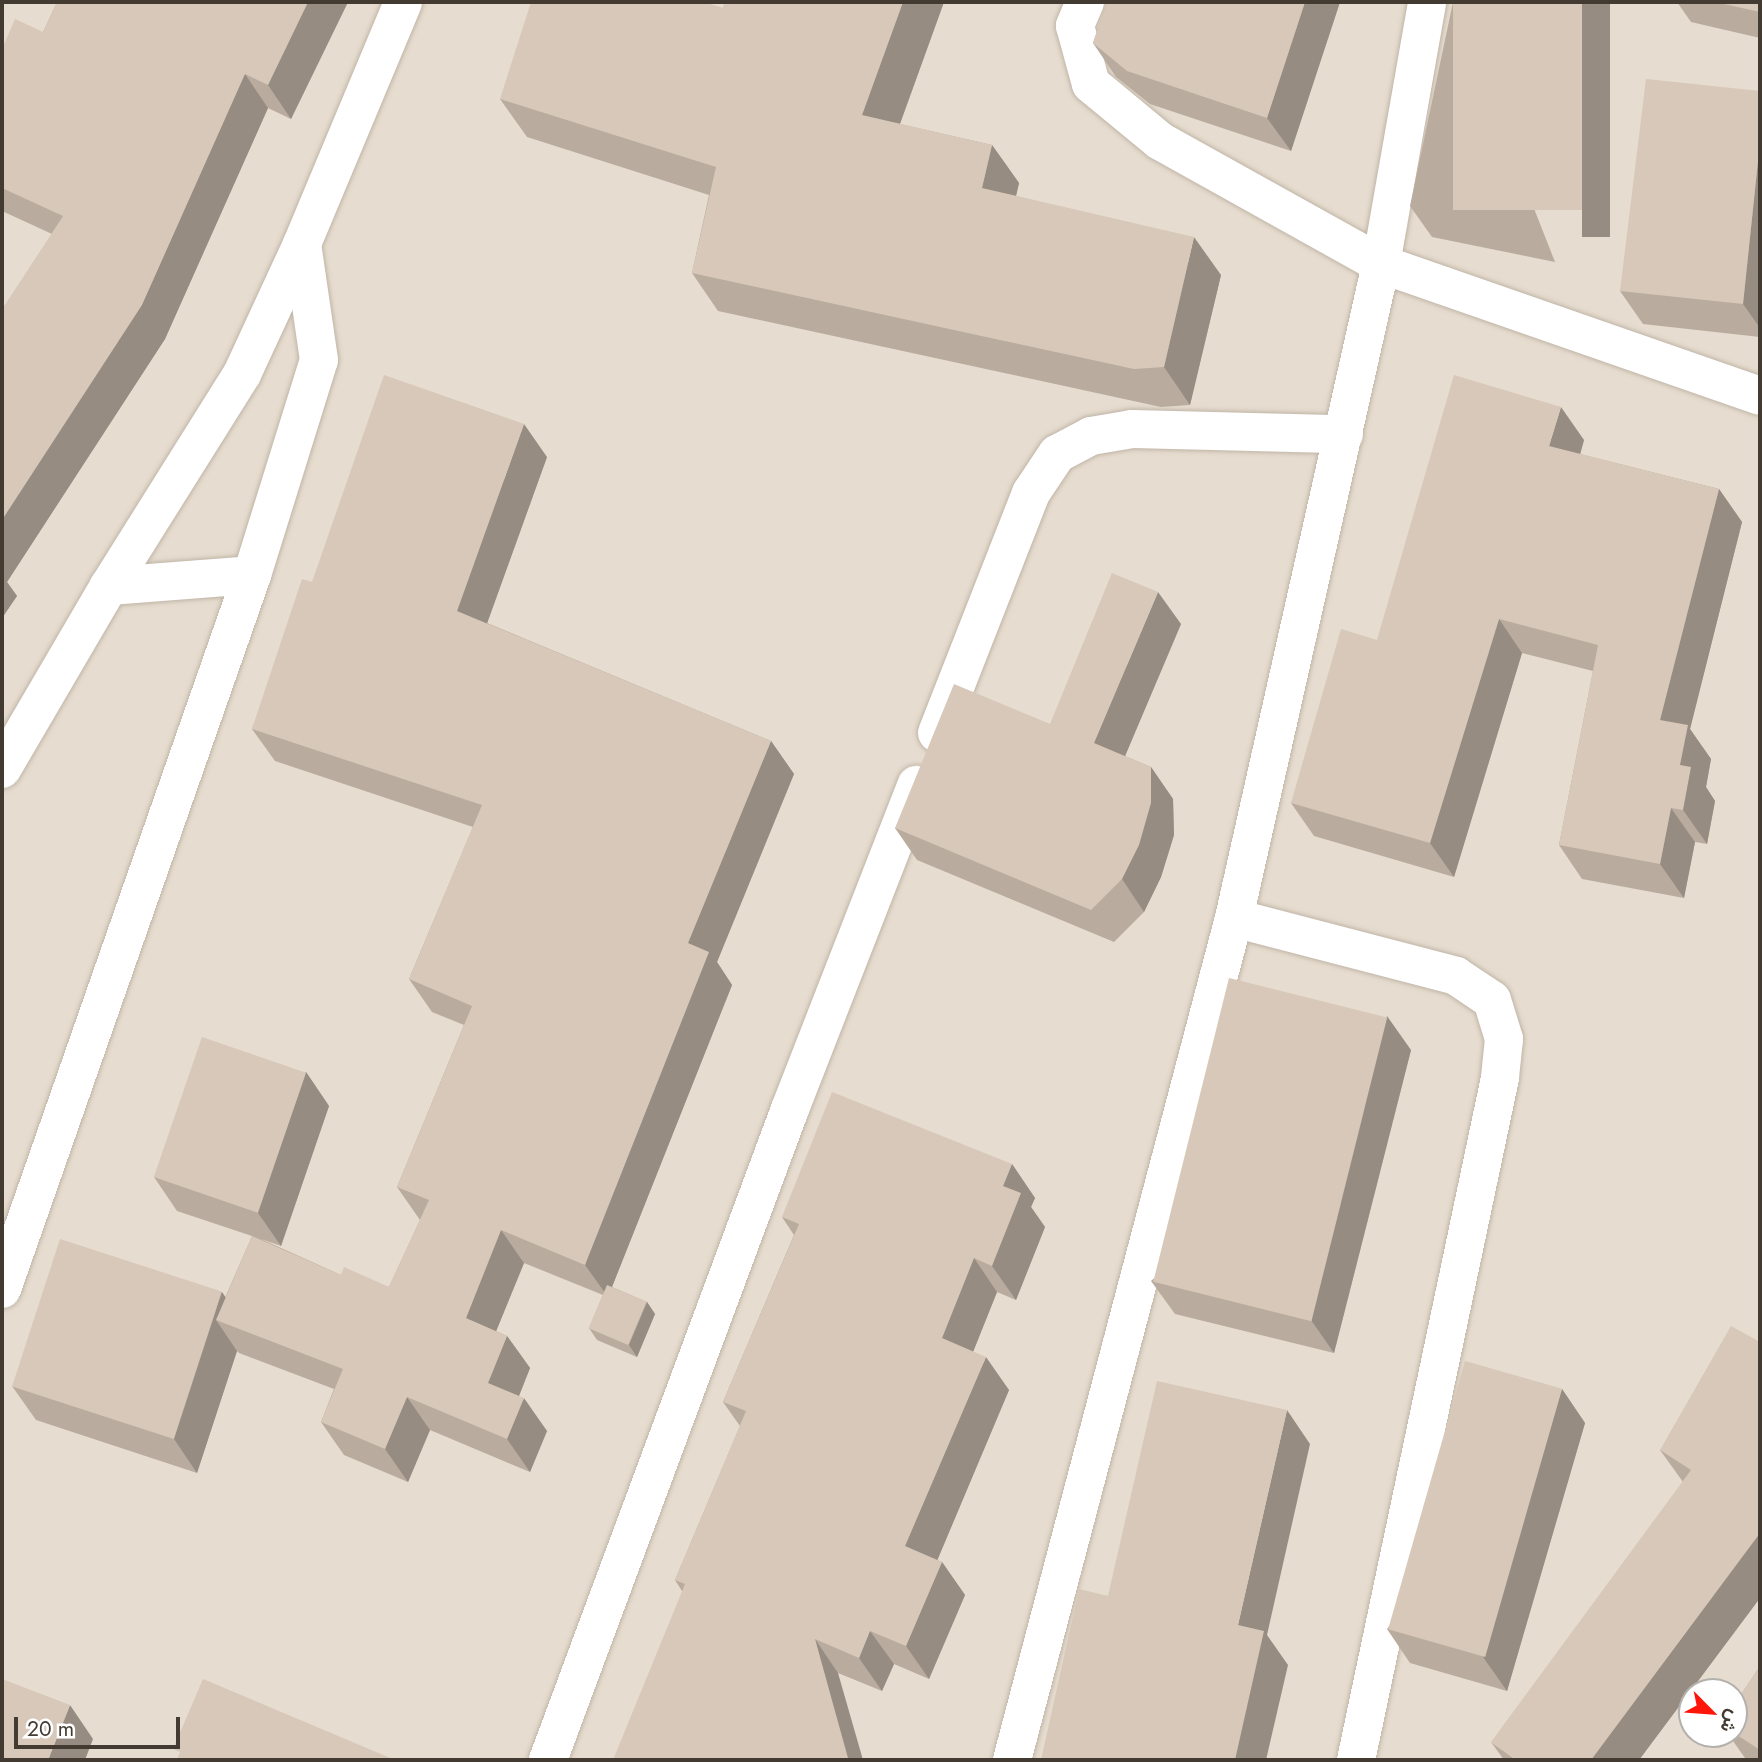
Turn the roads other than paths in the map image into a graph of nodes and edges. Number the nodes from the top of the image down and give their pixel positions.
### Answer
1 (403, 2) edge
2 (1086, 2) edge
3 (1427, 2) edge
4 (302, 244) junction
5 (1381, 264) junction
6 (1760, 396) edge
7 (1344, 434) junction
8 (252, 575) junction
9 (109, 586) junction
10 (2, 769) edge
11 (1234, 918) junction
12 (2, 1289) edge
13 (548, 1760) edge
14 (1012, 1760) edge
15 (1356, 1760) edge

1 - 4 street
2 - 5 street
3 - 5 street
4 - 8 street
4 - 9 street
5 - 6 street
5 - 7 street
7 - 11 street
7 - 13 street
8 - 9 street
8 - 12 street
9 - 10 street
11 - 14 street
11 - 15 street

